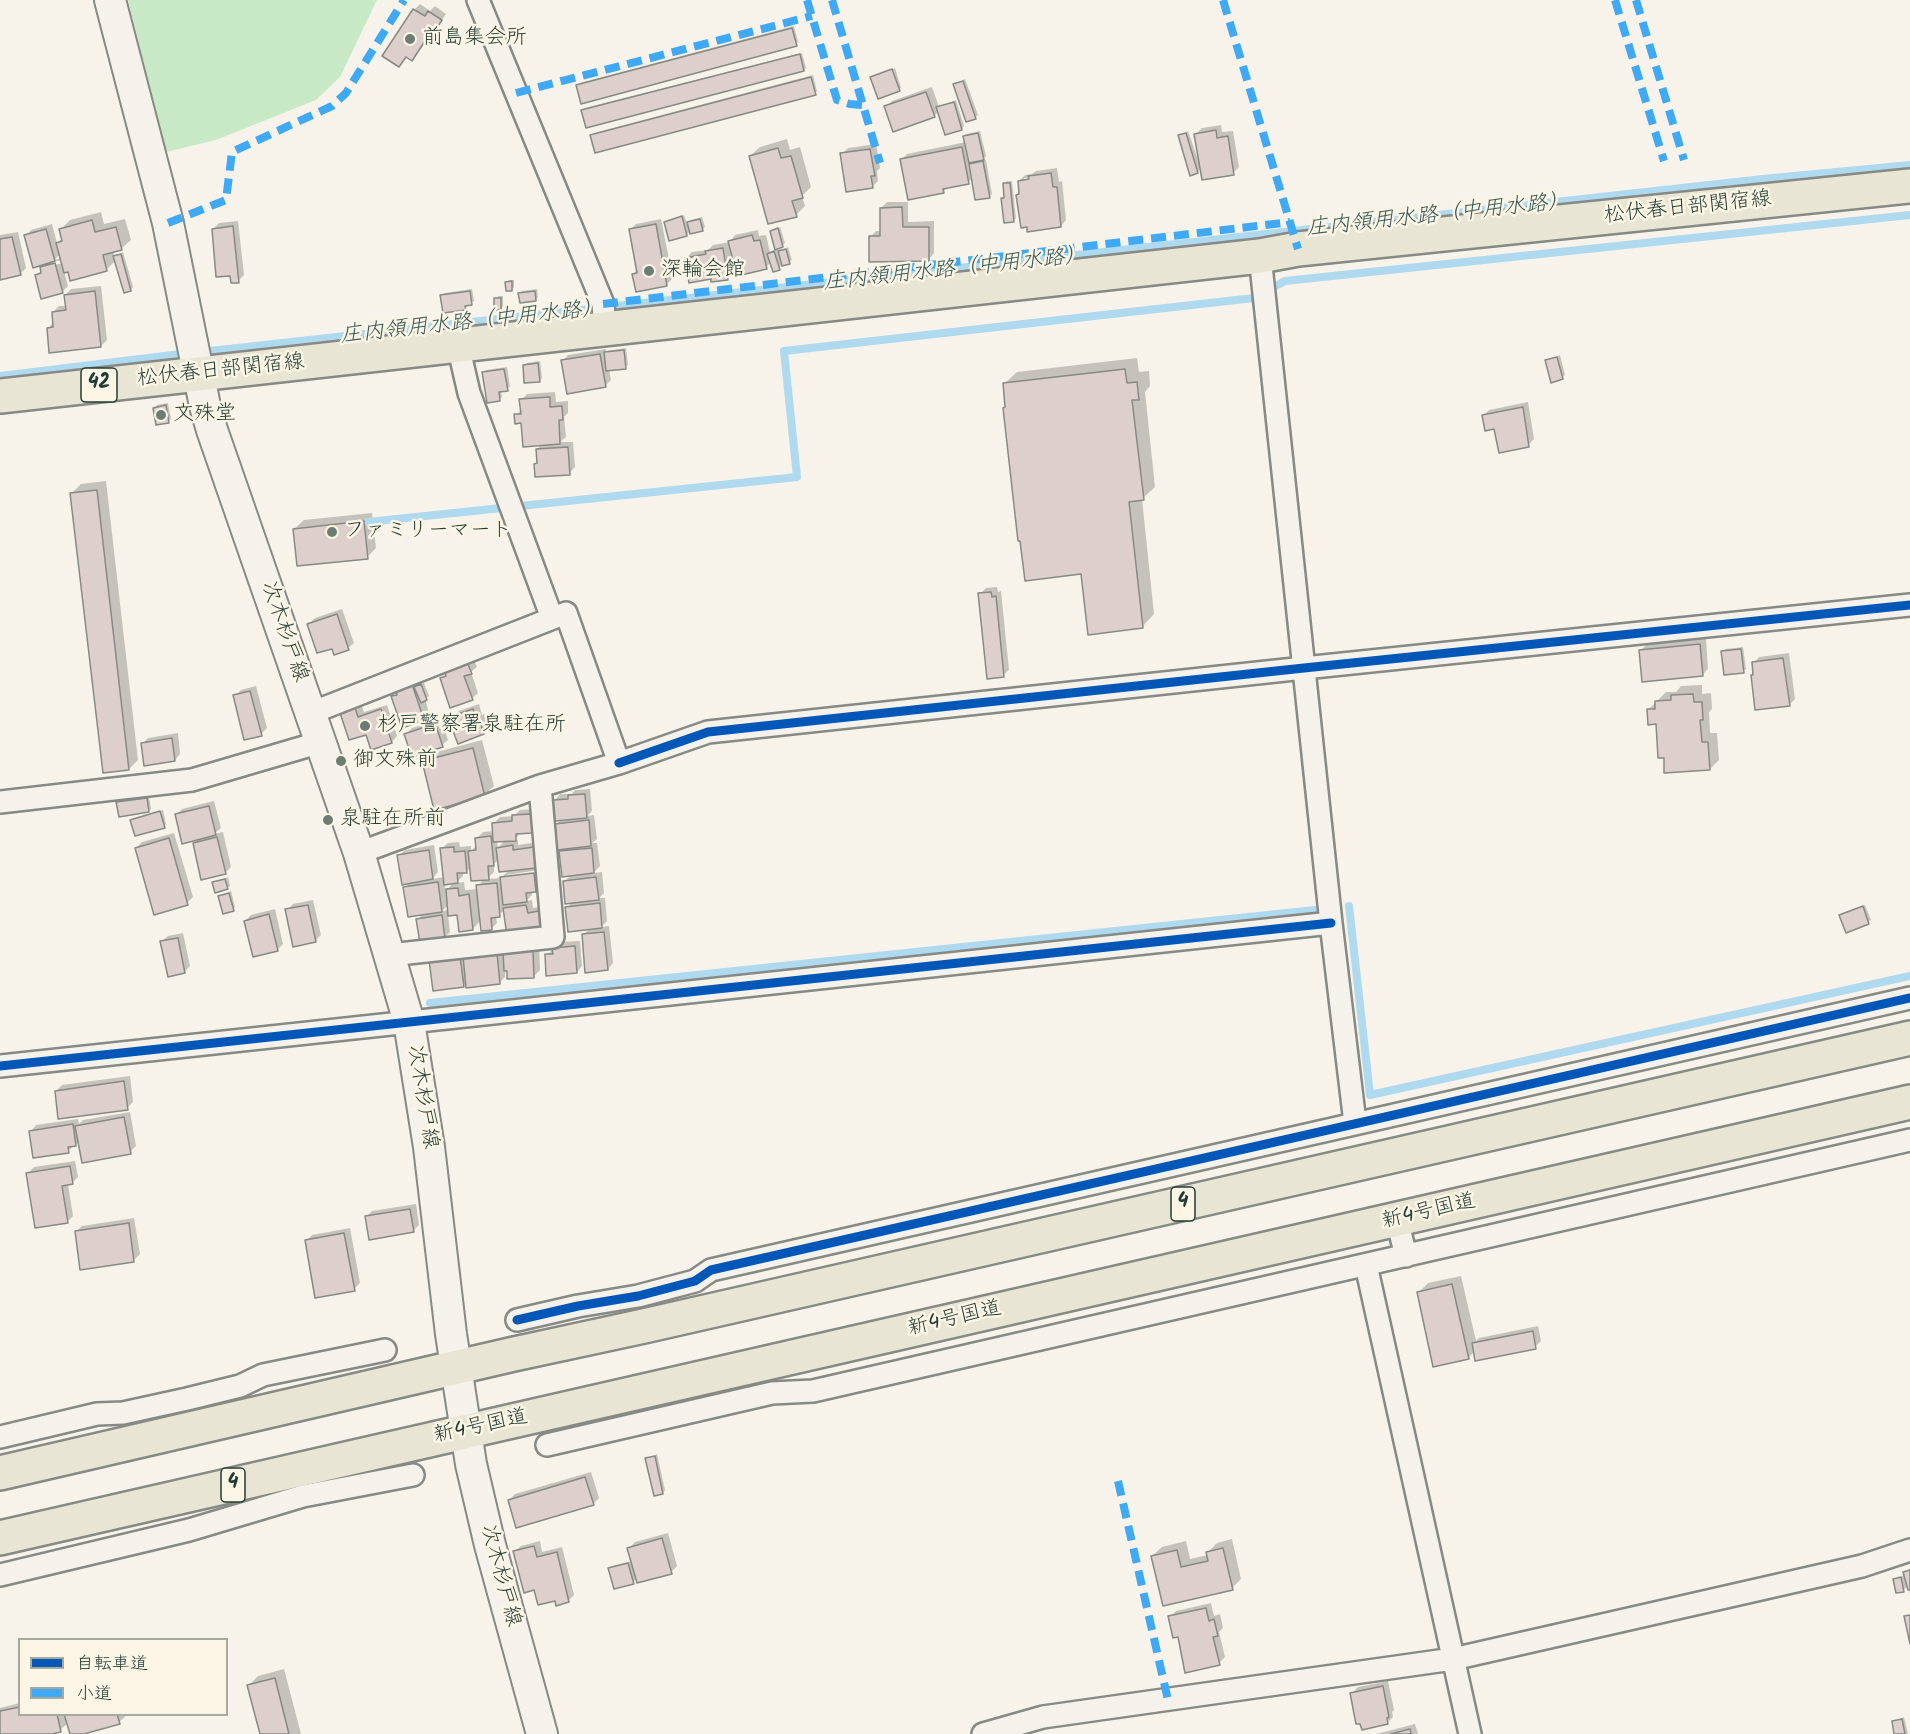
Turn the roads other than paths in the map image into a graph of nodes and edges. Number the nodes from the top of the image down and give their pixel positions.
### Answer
1 (110, 0) edge
2 (478, 0) edge
3 (1910, 186) edge
4 (1260, 256) junction
5 (605, 328) junction
6 (458, 345) junction
7 (199, 375) junction
8 (0, 396) edge
9 (1910, 605) edge
10 (552, 618) junction
11 (1304, 668) junction
12 (311, 713) junction
13 (321, 742) junction
14 (619, 763) junction
15 (540, 786) junction
16 (0, 802) edge
17 (359, 853) junction
18 (1330, 923) junction
19 (390, 955) junction
20 (1910, 998) edge
21 (408, 1022) junction
22 (1910, 1038) edge
23 (0, 1066) edge
24 (1910, 1102) edge
25 (1355, 1123) junction
26 (1910, 1140) edge
27 (1397, 1220) junction
28 (1406, 1256) junction
29 (1366, 1265) junction
30 (641, 1311) junction
31 (517, 1320) dead end
32 (385, 1350) dead end
33 (456, 1368) junction
34 (732, 1386) junction
35 (465, 1431) junction
36 (0, 1437) edge
37 (547, 1446) dead end
38 (0, 1473) edge
39 (413, 1475) dead end
40 (0, 1538) edge
41 (1910, 1550) edge
42 (0, 1575) edge
43 (1453, 1659) junction
44 (542, 1734) edge
45 (983, 1734) edge
46 (1470, 1734) edge

1 - 7 main road, 次木杉戸線
2 - 5 street
3 - 4 main road, 松伏春日部関宿線 / 42
4 - 5 main road, 松伏春日部関宿線 / 42
4 - 11 street
5 - 6 main road, 松伏春日部関宿線 / 42
6 - 7 main road, 松伏春日部関宿線 / 42
6 - 10 street
7 - 8 main road, 松伏春日部関宿線 / 42
7 - 12 main road, 次木杉戸線
9 - 11 street
10 - 12 street
10 - 14 street
11 - 14 street
11 - 18 street
12 - 13 main road, 次木杉戸線
13 - 16 street
13 - 17 main road, 次木杉戸線
14 - 15 street
15 - 17 street
15 - 19 street
17 - 19 main road, 次木杉戸線
18 - 21 street
18 - 25 street
19 - 21 main road, 次木杉戸線
20 - 25 street
21 - 23 street
21 - 33 main road, 次木杉戸線
22 - 30 main road, 4
24 - 27 main road, 新4号国道 / 4
25 - 30 street
26 - 28 street
27 - 28 street
27 - 34 main road, 新4号国道 / 4
28 - 29 street
29 - 34 street
29 - 43 street
30 - 31 street
30 - 33 main road, 4
32 - 36 street
33 - 35 main road, 次木杉戸線
33 - 38 main road, 4
34 - 35 main road, 新4号国道 / 4
34 - 37 street
35 - 40 main road, 新4号国道 / 4
35 - 44 main road, 次木杉戸線
39 - 42 street
41 - 43 street
43 - 45 street
43 - 46 street

